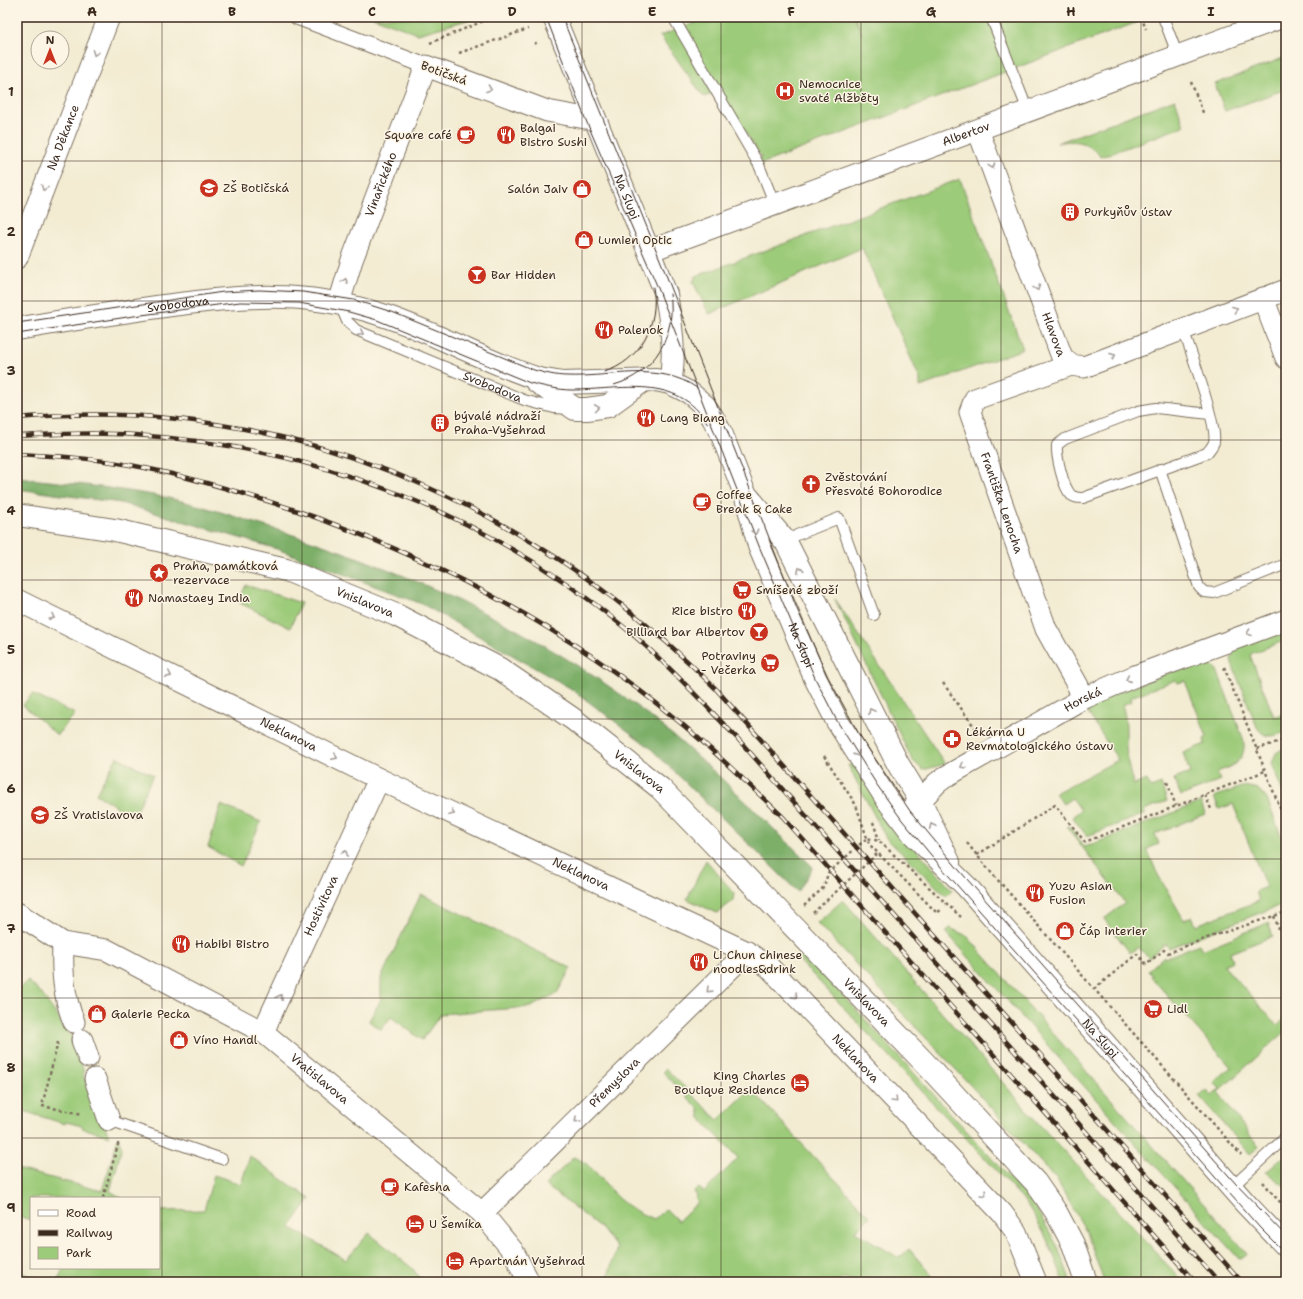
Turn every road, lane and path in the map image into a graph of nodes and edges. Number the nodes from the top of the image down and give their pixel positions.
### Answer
1 (109, 17) edge
2 (297, 17) edge
3 (493, 17) edge
4 (554, 17) edge
5 (673, 17) edge
6 (991, 17) edge
7 (1141, 17) edge
8 (1163, 17) edge
9 (1283, 17) edge
10 (528, 29) dead end
11 (1146, 29) dead end
12 (538, 42) dead end
13 (534, 44) dead end
14 (459, 54) dead end
15 (1178, 56) junction
16 (426, 66) junction
17 (1191, 82) dead end
18 (1028, 112) junction
19 (593, 116) junction
20 (1204, 116) dead end
21 (978, 130) junction
22 (775, 206) junction
23 (649, 251) junction
24 (17, 258) edge
25 (1286, 290) edge
26 (1263, 298) junction
27 (339, 303) junction
28 (17, 329) edge
29 (1183, 329) junction
30 (1286, 358) edge
31 (1071, 365) junction
32 (527, 375) junction
33 (644, 380) junction
34 (670, 383) junction
35 (690, 393) joint
36 (575, 409) junction
37 (1210, 414) junction
38 (1160, 469) junction
39 (745, 494) junction
40 (17, 515) edge
41 (786, 542) junction
42 (1286, 564) edge
43 (17, 600) edge
44 (874, 614) dead end
45 (1286, 620) edge
46 (1216, 646) junction
47 (943, 683) dead end
48 (1082, 699) junction
49 (980, 734) dead end
50 (1286, 739) edge
51 (1257, 749) junction
52 (824, 756) dead end
53 (1265, 771) junction
54 (379, 779) junction
55 (1167, 782) dead end
56 (1205, 795) junction
57 (920, 800) junction
58 (1176, 806) junction
59 (1211, 809) dead end
60 (872, 818) dead end
61 (902, 820) junction
62 (1286, 823) edge
63 (963, 837) dead end
64 (867, 838) junction
65 (879, 841) junction
66 (878, 853) junction
67 (977, 855) junction
68 (954, 874) junction
69 (946, 904) dead end
70 (802, 908) dead end
71 (942, 909) dead end
72 (1286, 912) edge
73 (17, 913) edge
74 (813, 914) dead end
75 (1274, 916) junction
76 (1279, 929) dead end
77 (63, 943) junction
78 (747, 952) junction
79 (1094, 989) junction
80 (78, 1032) joint
81 (264, 1032) junction
82 (95, 1079) dead end
83 (116, 1122) junction
84 (1286, 1137) edge
85 (222, 1159) dead end
86 (1252, 1168) junction
87 (1232, 1187) junction
88 (103, 1197) edge
89 (1246, 1204) junction
90 (1286, 1206) edge
91 (482, 1213) junction
92 (1286, 1229) edge
93 (1286, 1246) edge
94 (529, 1282) edge
95 (1036, 1282) edge
96 (1086, 1282) edge

1 -> 24 street, Na Děkance
2 - 16 street, Botičská
3 - 16 path
4 - 19 main road, Na Slupi
5 - 22 lane
6 - 18 lane
7 - 11 path
8 - 15 lane
9 - 15 street, Albertov
10 - 14 path
12 - 13 path
15 - 18 street, Albertov
16 -> 19 street, Botičská
27 -> 16 street, Vinařického
17 - 20 path
18 - 21 street, Albertov
19 - 23 main road, Na Slupi
21 - 22 street, Albertov
21 -> 31 street, Hlavova
22 - 23 street, Albertov
23 - 34 main road, Na Slupi
25 - 26 street, Hlavova
29 -> 26 street, Hlavova
26 - 30 street
27 - 28 main road, Svobodova
27 - 32 main road, Svobodova
27 -> 36 lane, Svobodova
31 -> 29 street, Hlavova
29 - 37 lane
31 - 48 street, Františka Lenocha
32 - 33 main road, Svobodova
32 - 36 main road, Svobodova
33 - 34 main road, Svobodova
36 -> 33 main road, Svobodova
34 - 35 main road, Svobodova
35 - 39 main road, Na Slupi
37 - 38 lane
37 - 38 lane
38 - 42 lane
39 - 41 main road, Na Slupi
39 -> 61 main road, Na Slupi
40 - 96 main road, Vnislavova
41 - 44 lane
57 -> 41 main road, Na Slupi
43 -> 54 street, Neklanova
45 -> 46 street, Horská
46 -> 48 street, Horská
46 - 51 path
47 - 49 path
48 -> 57 street, Horská
50 - 51 path
51 - 53 path
52 - 64 path
53 - 56 path
53 - 62 path
54 -> 78 street, Neklanova
81 -> 54 street, Hostivítova
55 - 58 path
56 - 58 path
56 - 59 path
57 - 61 street, Horská
68 -> 57 main road, Na Slupi
58 - 67 path
60 - 65 path
61 - 68 main road, Na Slupi
63 - 67 path
64 - 65 path
64 - 66 path
64 - 70 path
65 - 69 path
66 - 71 path
66 - 74 path
67 - 79 path
68 - 87 main road, Na Slupi
72 - 75 path
73 - 77 street, Vratislavova
75 - 76 path
75 - 79 path
77 - 80 street
77 - 81 street, Vratislavova
78 -> 91 street, Přemyslova
78 -> 95 street, Neklanova
79 - 86 path
80 - 83 path
81 - 91 street, Vratislavova
82 - 83 street
83 - 85 lane
83 - 88 path
84 - 86 lane
86 - 87 lane
86 - 90 path
87 - 89 main road, Na Slupi
89 - 92 main road
89 - 93 main road
91 - 94 street, Vratislavova

